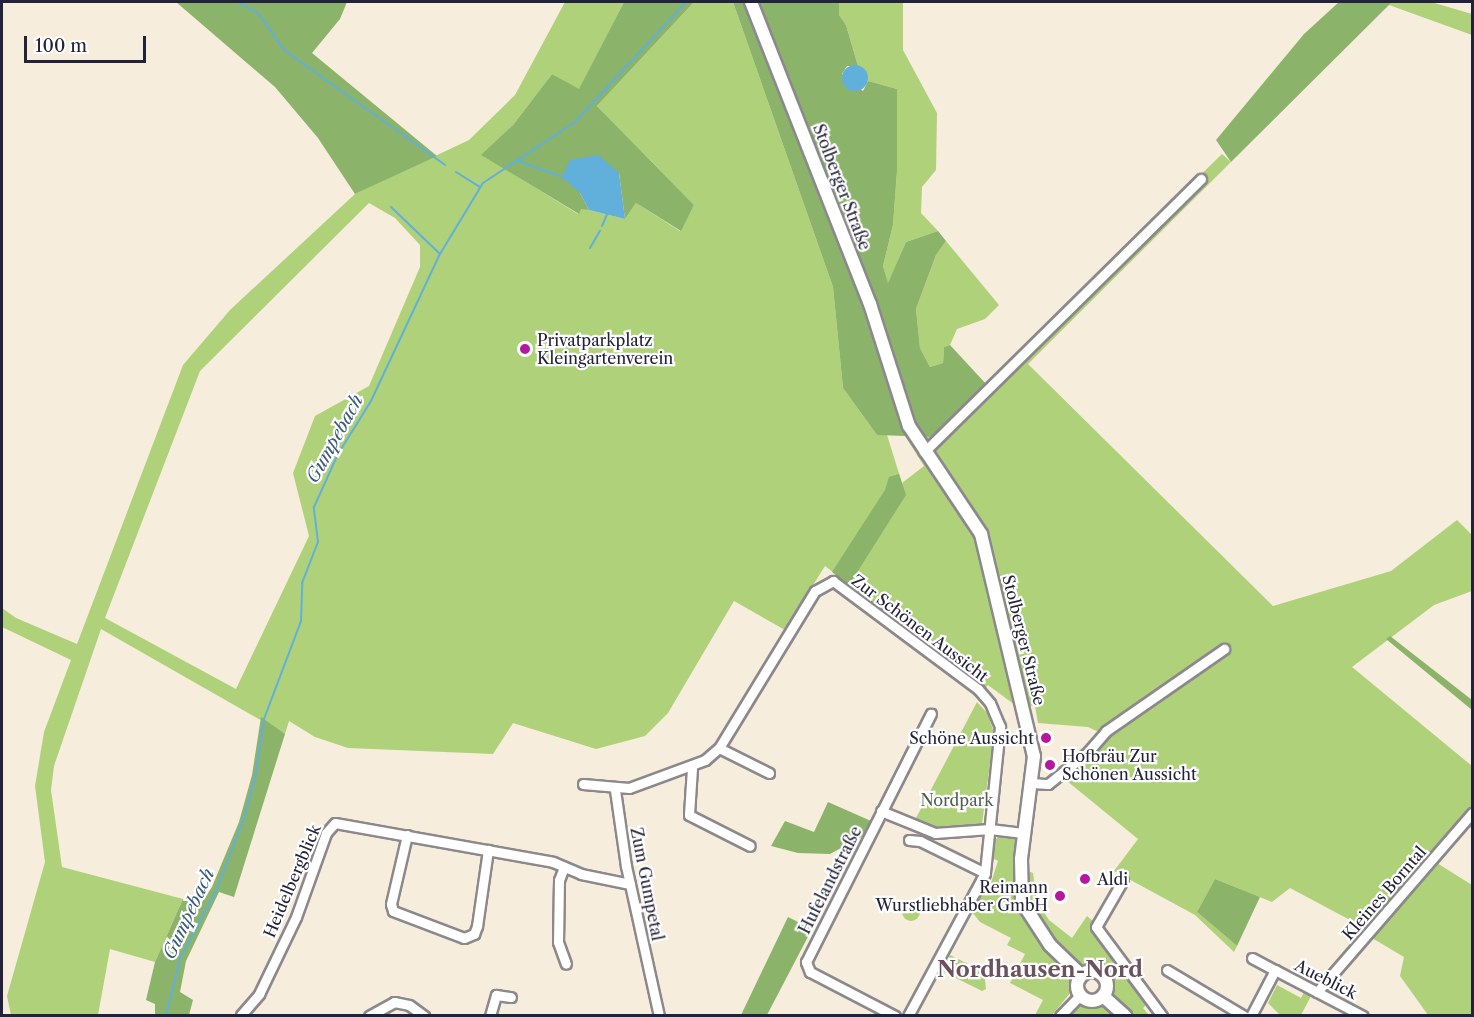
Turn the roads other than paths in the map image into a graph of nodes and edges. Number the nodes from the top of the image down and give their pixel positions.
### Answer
1 (751, 2) edge
2 (1202, 179) dead end
3 (924, 452) junction
4 (1224, 649) dead end
5 (931, 714) dead end
6 (719, 748) junction
7 (692, 768) junction
8 (769, 773) dead end
9 (1032, 783) junction
10 (583, 784) dead end
11 (615, 790) junction
12 (881, 811) junction
13 (1473, 813) edge
14 (990, 829) junction
15 (1024, 833) junction
16 (407, 835) junction
17 (909, 840) dead end
18 (750, 846) dead end
19 (488, 850) junction
20 (564, 867) junction
21 (986, 873) junction
22 (1123, 880) dead end
23 (630, 884) junction
24 (1252, 958) dead end
25 (566, 964) dead end
26 (1167, 970) dead end
27 (1275, 970) junction
28 (1081, 975) junction
29 (1317, 992) junction
30 (1080, 995) junction
31 (1103, 996) junction
32 (511, 997) dead end
33 (242, 1015) edge
34 (369, 1016) edge
35 (424, 1016) edge
36 (490, 1016) edge
37 (659, 1016) edge
38 (895, 1016) edge
39 (908, 1016) edge
40 (1060, 1016) edge
41 (1125, 1016) edge
42 (1162, 1016) edge
43 (1244, 1016) edge
44 (1251, 1016) edge
45 (1363, 1016) edge

1 - 3 main road, Stolberger Straße
2 - 3 street
3 - 9 main road, Stolberger Straße
4 - 9 street
5 - 12 street, Hufelandstraße
6 - 7 street, Zur Schönen Aussicht
6 - 8 street
6 - 14 street, Zur Schönen Aussicht
7 - 11 street, Zur Schönen Aussicht
7 - 18 street
9 - 15 main road, Stolberger Straße
10 - 11 street
11 - 23 street, Zum Gumpetal
12 - 14 street
12 - 38 street, Hufelandstraße
13 - 29 street, Kleines Borntal
14 - 15 street
14 - 21 street
15 - 28 main road, Stolberger Straße
16 - 19 street, Heidelbergblick
16 - 19 street
16 - 33 street, Heidelbergblick
17 - 21 street
19 - 20 street, Heidelbergblick
20 - 23 street, Heidelbergblick
20 - 25 street
21 - 39 street
22 - 42 street
23 - 37 street, Zum Gumpetal
24 - 27 street, Aueblick
26 - 43 street
27 - 29 street, Aueblick
27 - 44 street, Aueblick
28 - 30 main road
28 - 31 main road
29 - 45 street, Aueblick
30 - 31 main road
30 - 40 street
31 - 41 main road
32 - 36 street
34 - 35 street

